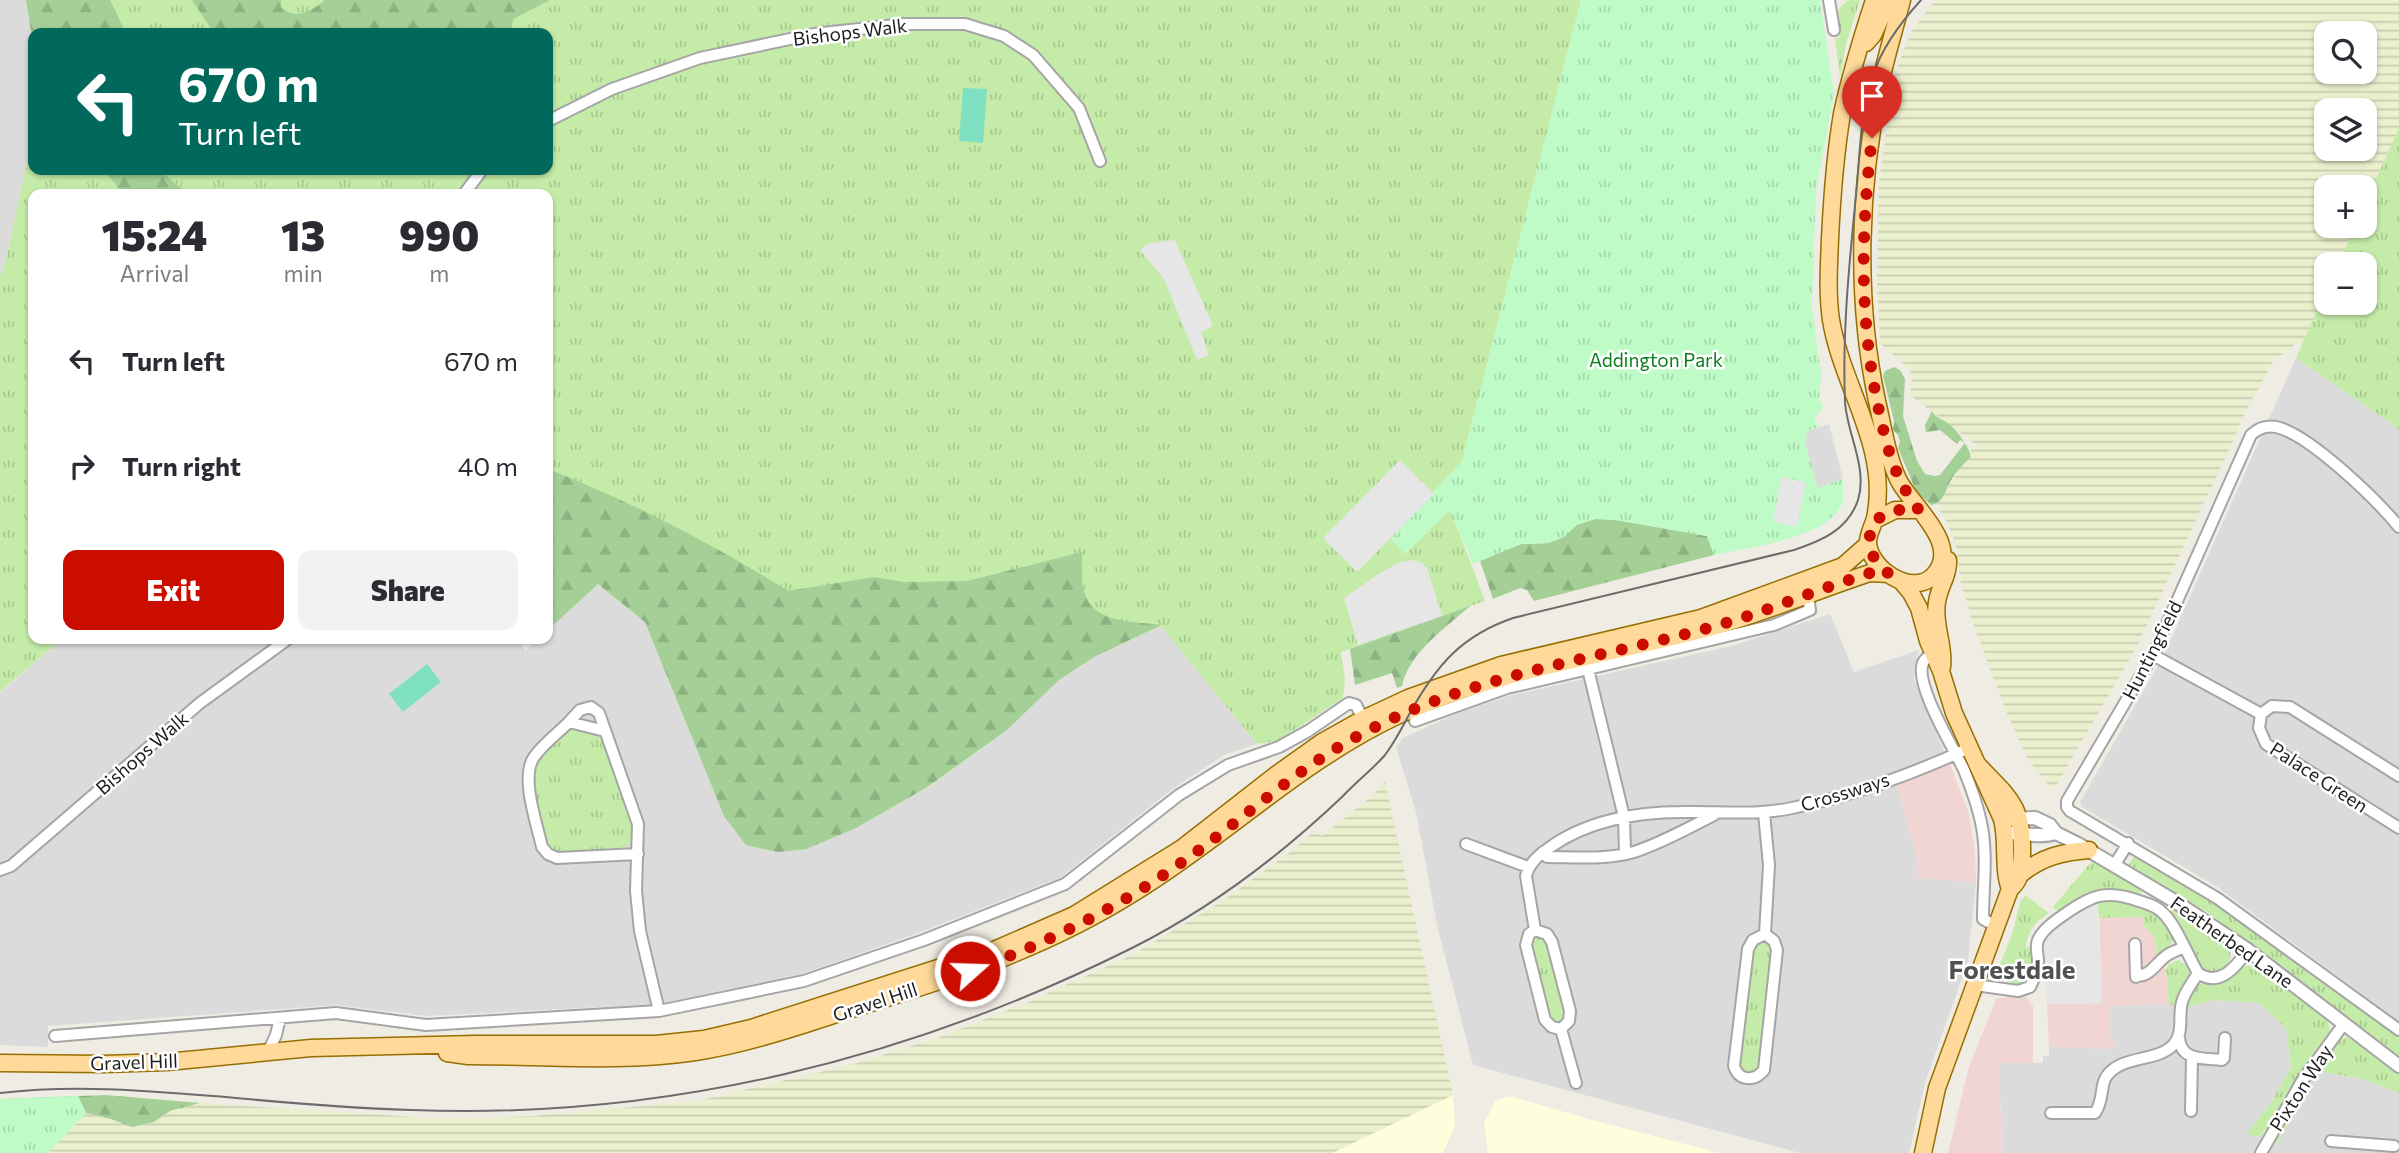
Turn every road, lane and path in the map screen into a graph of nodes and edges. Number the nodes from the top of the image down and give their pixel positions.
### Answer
1 (1829, 0) edge
2 (1874, 0) edge
3 (1889, 0) edge
4 (1902, 0) edge
5 (1834, 30) dead end
6 (1858, 53) junction
7 (553, 118) edge
8 (1100, 161) dead end
9 (1919, 510) junction
10 (1875, 520) junction
11 (2399, 527) edge
12 (1940, 542) junction
13 (1868, 544) junction
14 (1895, 578) junction
15 (1810, 599) junction
16 (281, 644) edge
17 (1932, 654) junction
18 (2153, 654) junction
19 (1588, 669) junction
20 (1941, 671) junction
21 (1451, 700) junction
22 (1360, 712) junction
23 (2260, 714) junction
24 (1415, 721) dead end
25 (569, 722) junction
26 (605, 731) junction
27 (1962, 751) junction
28 (1977, 764) junction
29 (2399, 776) edge
30 (1764, 813) junction
31 (1717, 814) junction
32 (1623, 817) junction
33 (2022, 825) junction
34 (2004, 826) junction
35 (2399, 828) edge
36 (2128, 843) junction
37 (1466, 844) dead end
38 (2089, 850) junction
39 (1543, 852) junction
40 (638, 854) junction
41 (1625, 854) junction
42 (2114, 866) junction
43 (1528, 867) junction
44 (0, 870) edge
45 (2021, 874) junction
46 (2010, 890) junction
47 (1996, 926) junction
48 (1535, 930) junction
49 (1765, 933) junction
50 (2135, 944) dead end
51 (2183, 948) junction
52 (2248, 950) junction
53 (2198, 973) junction
54 (1975, 985) junction
55 (659, 1011) junction
56 (280, 1018) junction
57 (2343, 1025) junction
58 (1561, 1029) junction
59 (2399, 1030) edge
60 (55, 1036) dead end
61 (2179, 1038) junction
62 (2225, 1038) dead end
63 (399, 1046) junction
64 (268, 1052) junction
65 (2192, 1057) junction
66 (0, 1063) edge
67 (2399, 1066) edge
68 (1576, 1083) dead end
69 (2191, 1111) dead end
70 (2051, 1113) dead end
71 (2330, 1141) dead end
72 (2394, 1146) dead end
73 (2369, 1149) edge
74 (1923, 1153) edge
75 (2261, 1153) edge

1 - 5 street
2 - 6 main road
3 - 6 main road
4 - 9 main road
6 - 10 main road
7 - 8 street, Bishops Walk
9 - 10 main road
9 - 12 main road
10 - 13 main road
11 - 18 street, Huntingfield
12 - 14 main road
12 - 20 main road
13 - 14 main road
13 - 22 main road, Gravel Hill
14 - 15 main road, Gravel Hill
14 - 17 main road
15 - 19 street, Gravel Hill
15 - 21 main road, Gravel Hill
16 - 44 street, Bishops Walk
17 - 20 main road
17 - 27 street
18 - 23 street
18 - 36 street, Huntingfield
19 - 21 street, Gravel Hill
19 - 32 street
20 - 27 main road
21 - 24 street, Gravel Hill
21 - 63 main road, Gravel Hill
22 - 55 street, Gravel Hill
22 - 63 main road, Gravel Hill
23 - 29 street
23 - 35 street, Palace Green
25 - 26 street
25 - 26 street
25 - 40 street
26 - 40 street
27 - 28 main road
27 - 30 street, Crossways
27 - 47 street
28 - 33 main road
28 - 34 main road
30 - 31 street, Crossways
30 - 49 street
31 - 32 street, Crossways
31 - 41 street, Crossways
32 - 39 street, Crossways
32 - 41 street
33 - 34 street, Featherbed Lane
33 - 38 street, Featherbed Lane
33 - 45 main road
34 - 46 main road
36 - 42 street
36 - 59 street, Huntingfield
37 - 43 street
38 - 42 street, Featherbed Lane
38 - 45 main road
39 - 41 street, Crossways
39 - 43 street, Crossways
40 - 55 street
42 - 52 street, Featherbed Lane
43 - 48 street
45 - 46 main road
46 - 47 main road
47 - 54 main road
48 - 58 street
48 - 58 street
49 - 49 street
50 - 51 street
51 - 53 street
51 - 54 street
52 - 53 street
52 - 57 street, Featherbed Lane
53 - 61 street
54 - 74 main road
55 - 56 street, Gravel Hill
56 - 60 street, Gravel Hill
56 - 64 street
57 - 67 street, Featherbed Lane
57 - 75 street, Pixton Way
58 - 68 street
61 - 65 street
61 - 70 street
62 - 65 street
63 - 64 main road, Gravel Hill
64 - 66 main road, Gravel Hill
65 - 69 street
71 - 73 street
72 - 73 street

